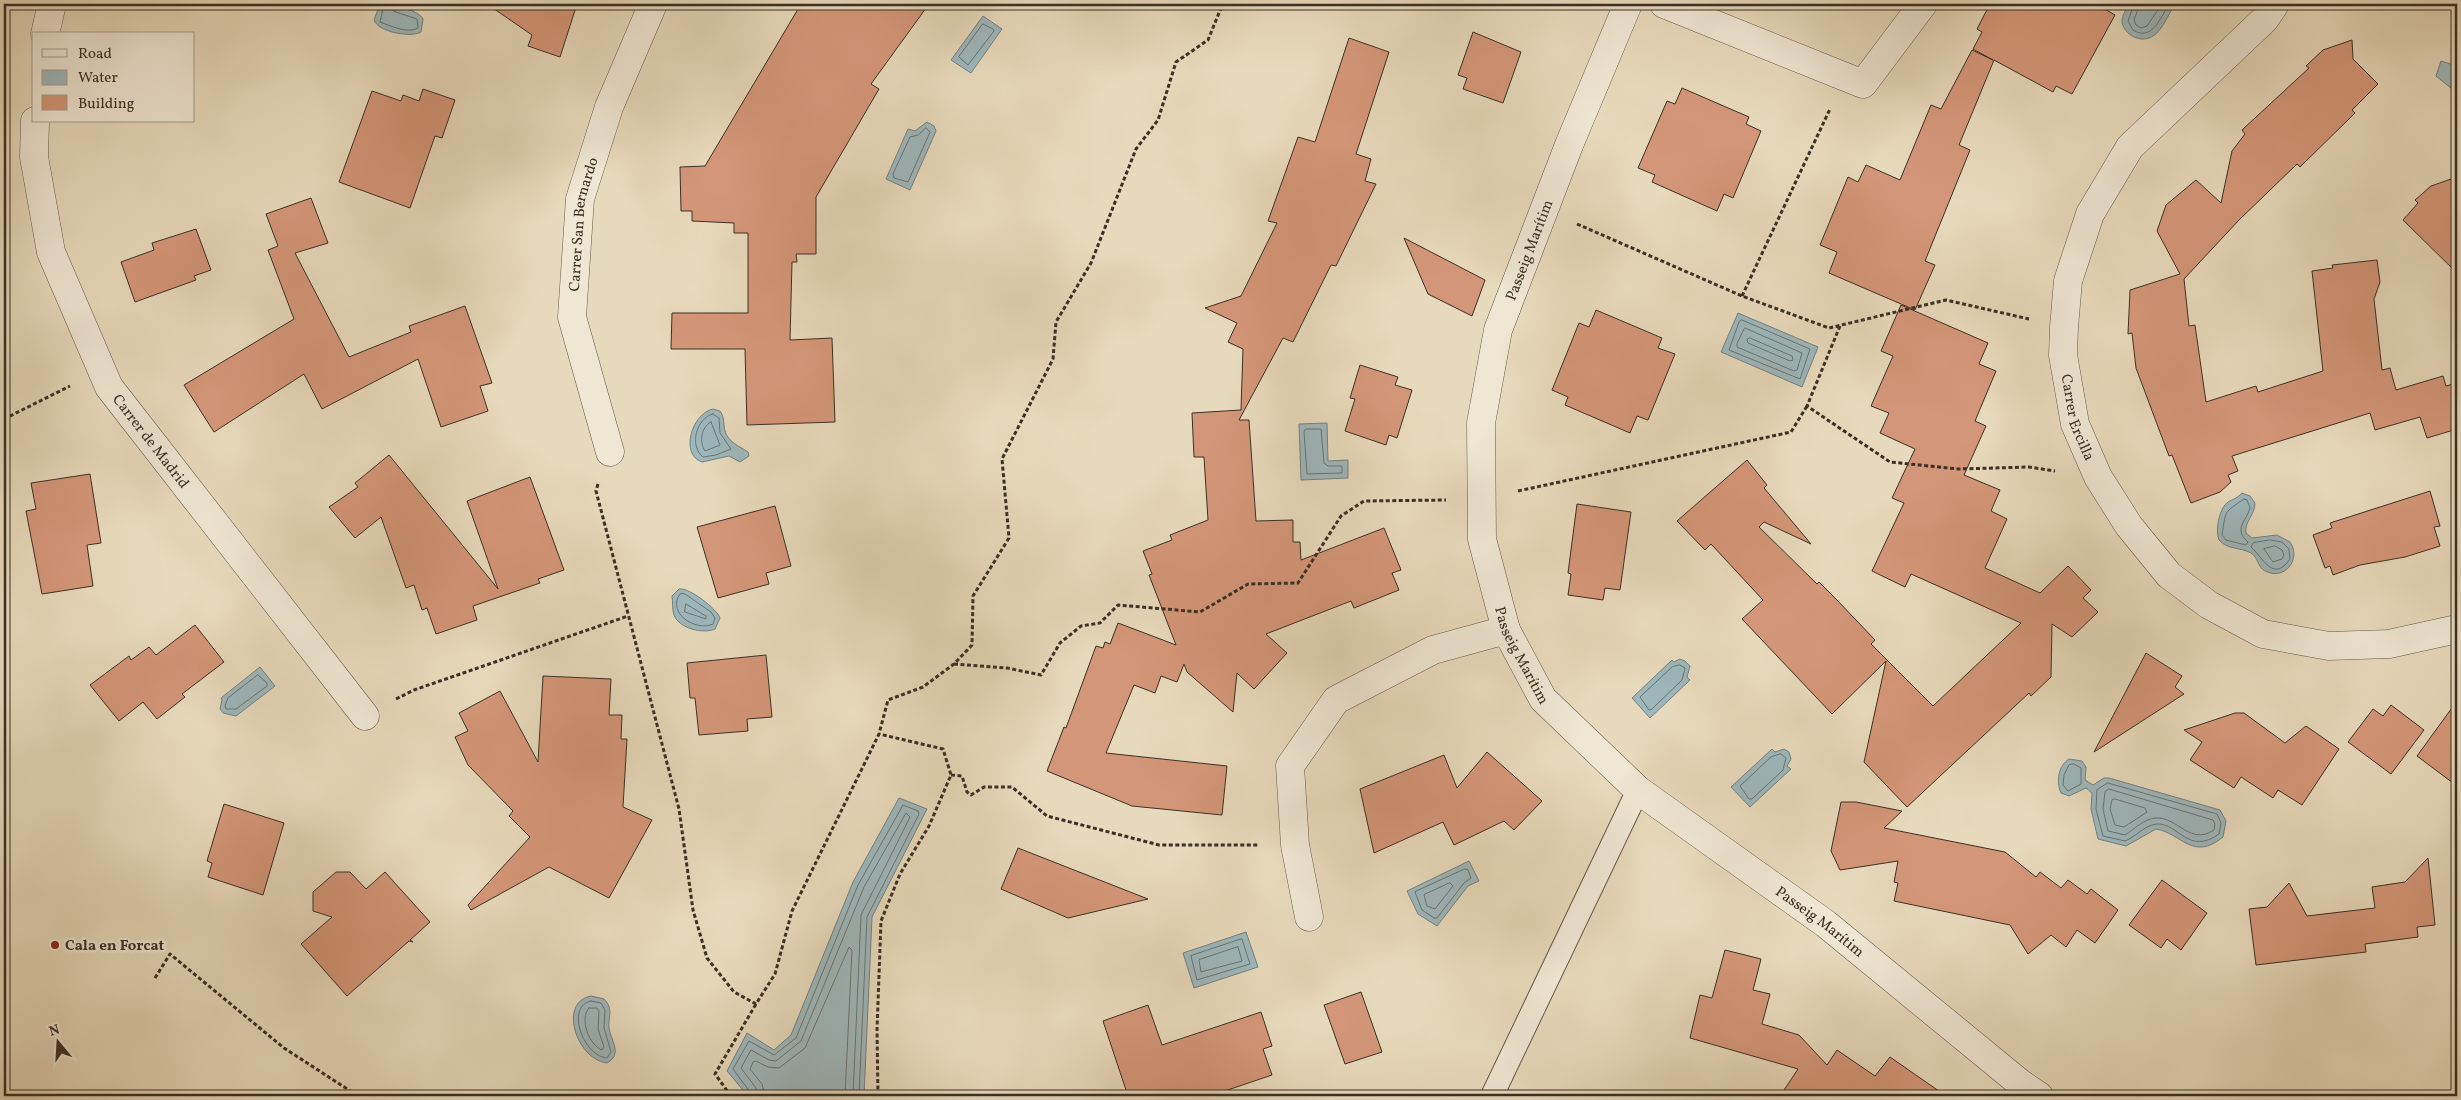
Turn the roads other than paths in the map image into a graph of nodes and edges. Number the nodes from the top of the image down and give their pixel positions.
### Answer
1 (52, 4) edge
2 (652, 4) edge
3 (1628, 4) edge
4 (1664, 4) edge
5 (1923, 4) edge
6 (2275, 4) edge
7 (45, 32) edge
8 (35, 122) edge
9 (610, 452) road end
10 (2457, 629) edge
11 (1506, 630) junction
12 (365, 716) road end
13 (1638, 790) junction
14 (1309, 917) dead end
15 (2023, 1092) edge
16 (1492, 1096) edge

1 - 7 street
2 - 9 street, Carrer San Bernardo
3 - 11 street, Passeig Marítim
4 - 5 street
6 - 10 street, Carrer Ercilla
8 - 12 street, Carrer de Madrid
11 - 13 street, Passeig Marítim
11 - 14 street
13 - 15 street, Passeig Marítim
13 - 16 lane

